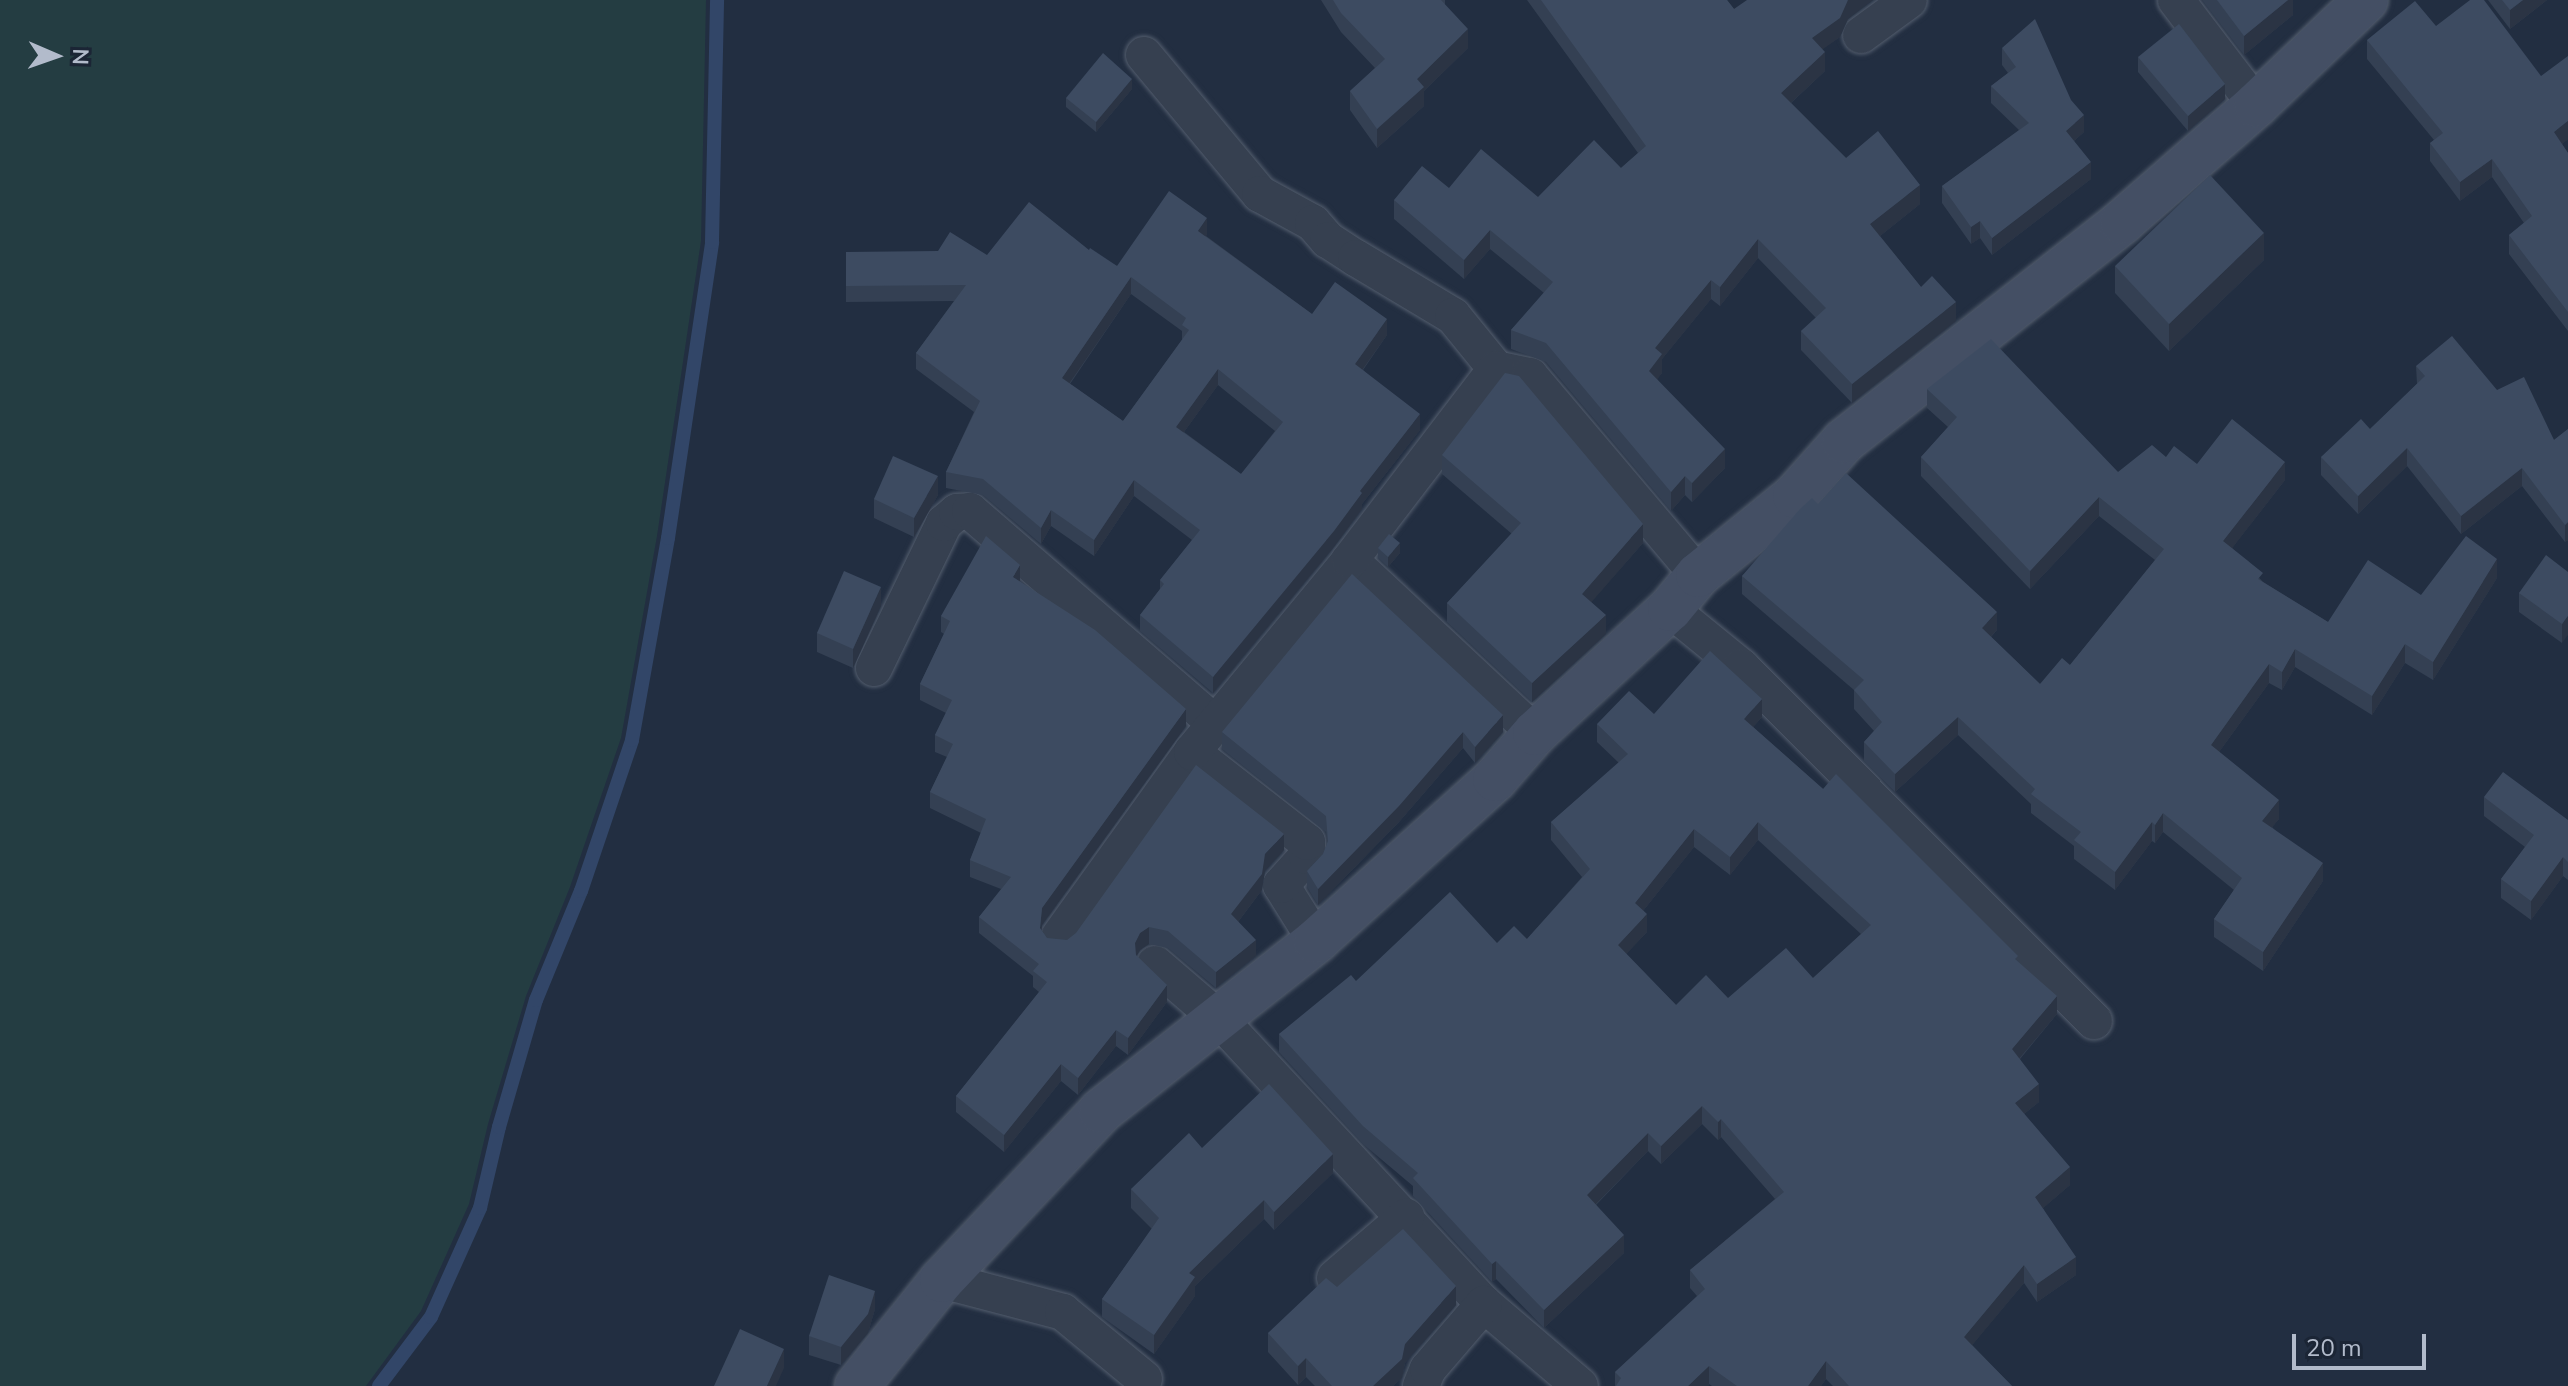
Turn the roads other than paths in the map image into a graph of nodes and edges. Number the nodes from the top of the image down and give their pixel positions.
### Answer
1 (1909, 0) edge
2 (2176, 0) edge
3 (2366, 0) edge
4 (1861, 35) dead end
5 (1144, 55) dead end
6 (2256, 105) junction
7 (1496, 369) junction
8 (1350, 560) junction
9 (1698, 575) junction
10 (1670, 609) junction
11 (874, 668) dead end
12 (1214, 722) junction
13 (1535, 733) junction
14 (1192, 752) junction
15 (1059, 937) edge
16 (1316, 941) junction
17 (1155, 964) dead end
18 (1219, 1019) junction
19 (2094, 1021) dead end
20 (1406, 1217) junction
21 (1335, 1278) dead end
22 (942, 1280) junction
23 (1484, 1304) junction
24 (1144, 1379) dead end
25 (857, 1386) edge
26 (1421, 1386) edge
27 (1580, 1386) edge

1 - 4 street
2 - 6 street
3 - 6 street
5 - 7 street
6 - 9 street
7 - 8 street
7 - 9 street
8 - 12 street
8 - 13 street
9 - 10 street
10 - 13 street
10 - 19 street
11 - 12 street
12 - 14 street
13 - 16 street
14 - 15 street
14 - 16 street
16 - 18 street
17 - 18 street
18 - 20 street
18 - 22 street
20 - 21 street
20 - 23 street
22 - 24 street
22 - 25 street
23 - 26 street
23 - 27 street

